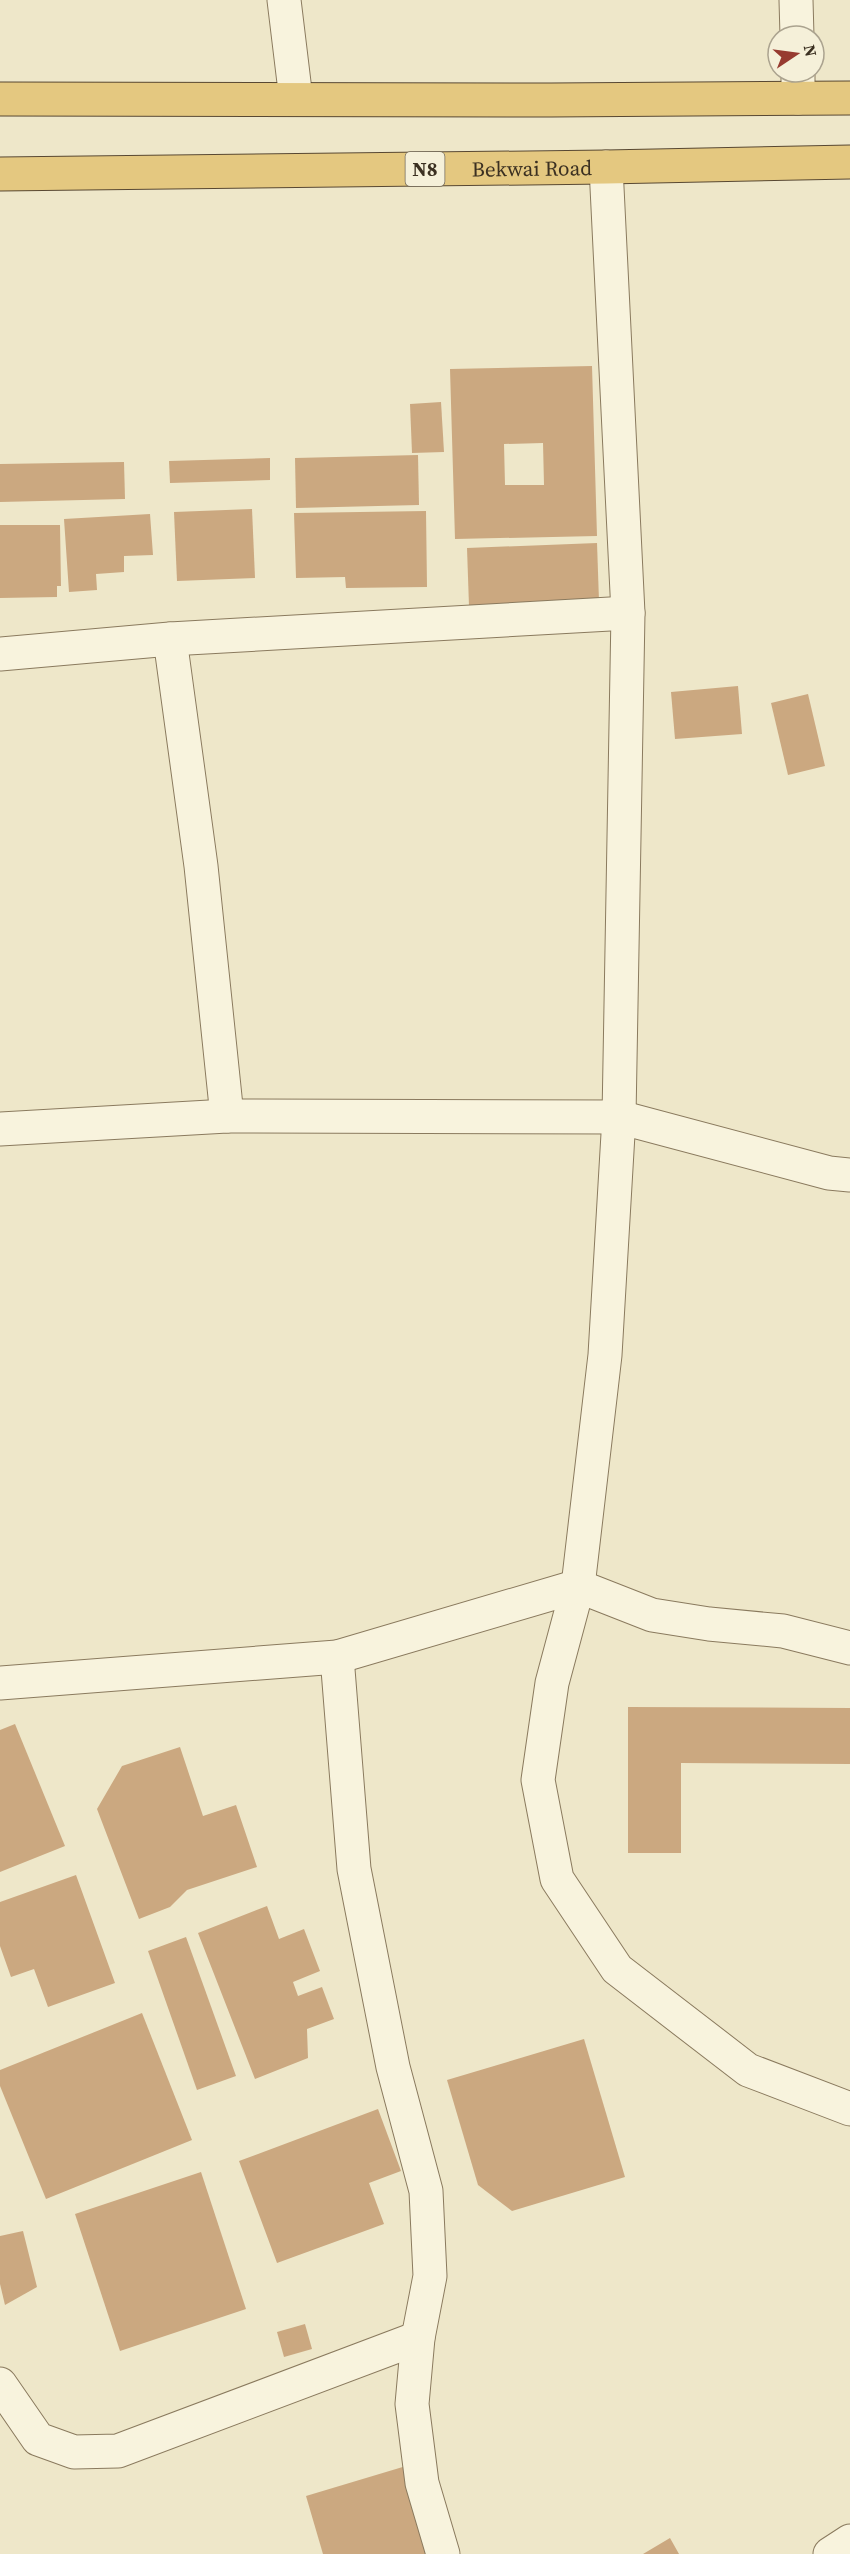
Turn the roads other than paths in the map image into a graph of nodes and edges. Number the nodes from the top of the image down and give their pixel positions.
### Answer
1 (284, 0) edge
2 (796, 0) edge
3 (797, 24) edge
4 (798, 85) edge
5 (850, 98) edge
6 (0, 99) edge
7 (296, 99) junction
8 (850, 162) edge
9 (606, 167) junction
10 (0, 174) edge
11 (628, 613) junction
12 (170, 639) junction
13 (0, 654) edge
14 (227, 1116) junction
15 (620, 1117) junction
16 (0, 1130) edge
17 (850, 1175) edge
18 (578, 1586) junction
19 (850, 1648) edge
20 (337, 1657) junction
21 (0, 1683) edge
22 (850, 2109) edge
23 (418, 2338) junction
24 (0, 2384) edge
25 (850, 2541) edge
26 (444, 2554) edge
27 (830, 2554) edge

1 - 7 street
2 - 3 street
4 - 5 highway
4 - 7 highway
6 - 7 highway
8 - 9 highway, Bekwai Road / N8
9 - 10 highway, Bekwai Road / N8
9 - 11 street
11 - 12 street
11 - 15 street
12 - 13 street
12 - 14 street
14 - 15 street
14 - 16 street
15 - 17 street
15 - 18 street
18 - 19 street
18 - 20 street
18 - 22 street
20 - 21 street
20 - 23 street
23 - 24 street
23 - 26 street
25 - 27 street

